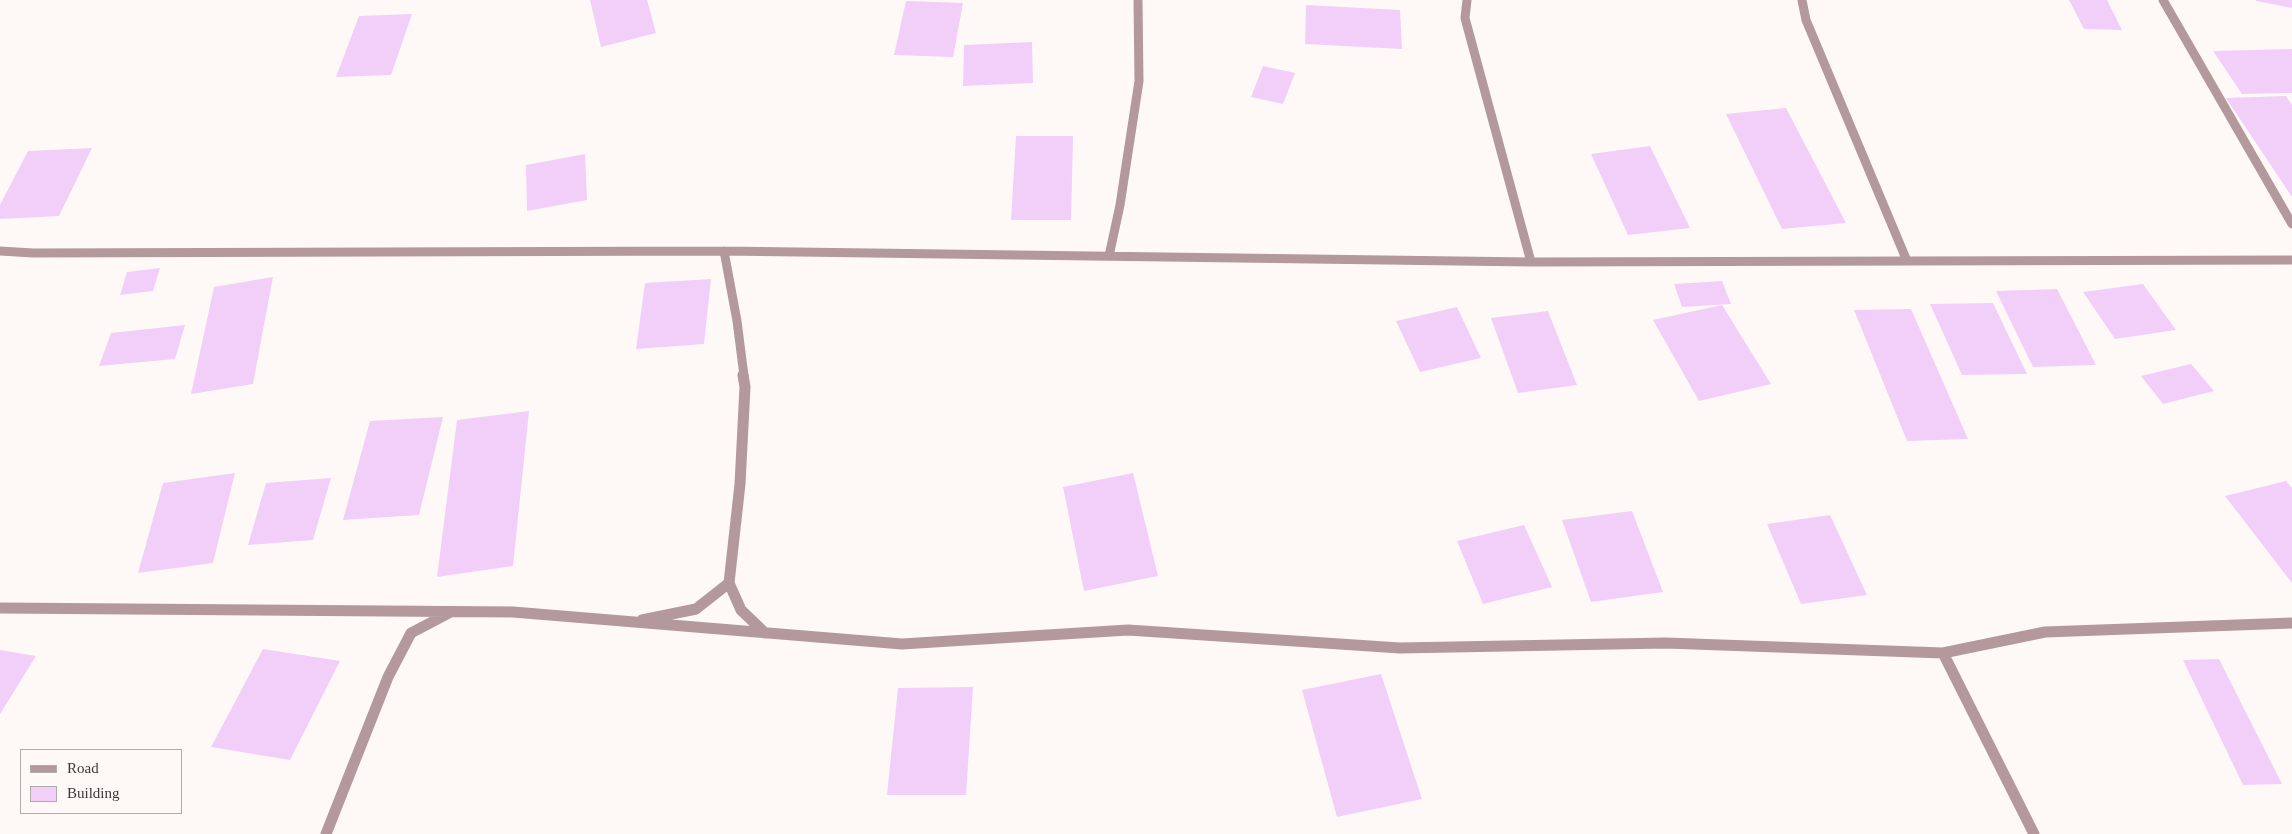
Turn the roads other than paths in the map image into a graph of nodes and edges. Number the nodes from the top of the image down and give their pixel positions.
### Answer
1 (1138, 0) edge
2 (1467, 0) edge
3 (1802, 0) edge
4 (2163, 0) edge
5 (2292, 224) edge
6 (0, 251) edge
7 (724, 251) junction
8 (1109, 256) junction
9 (1907, 260) junction
10 (2292, 260) edge
11 (1531, 262) junction
12 (730, 583) junction
13 (0, 608) edge
14 (452, 612) junction
15 (632, 622) junction
16 (2292, 623) edge
17 (765, 633) junction
18 (1943, 653) junction
19 (326, 834) edge
20 (2034, 834) edge

1 - 8 street
2 - 11 street
3 - 9 street
4 - 5 street
6 - 7 street
7 - 8 street
7 - 12 street
8 - 11 street
9 - 10 street
9 - 11 street
12 - 15 street
12 - 17 street
13 - 14 street
14 - 15 street
14 - 19 street
15 - 17 street
16 - 18 street
17 - 18 street
18 - 20 street

